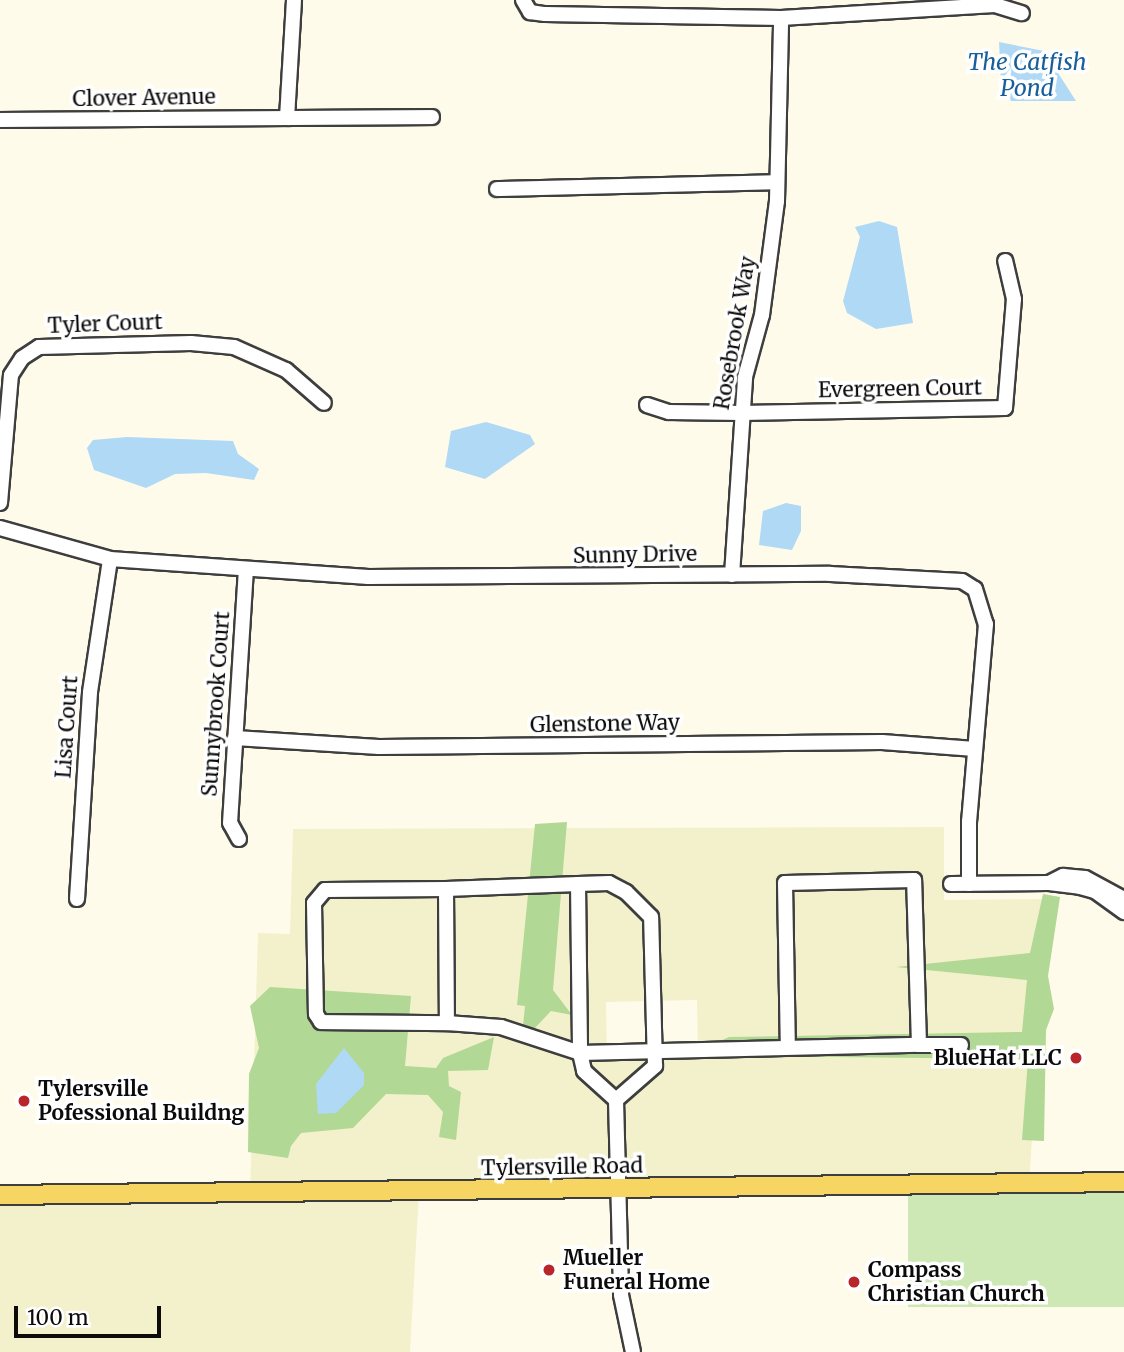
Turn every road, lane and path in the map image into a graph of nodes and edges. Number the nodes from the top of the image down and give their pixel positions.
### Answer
1 (294, 0) edge
2 (523, 0) edge
3 (1022, 13) dead end
4 (781, 18) junction
5 (432, 117) dead end
6 (288, 118) junction
7 (0, 120) edge
8 (778, 182) junction
9 (497, 189) dead end
10 (1005, 261) dead end
11 (324, 403) dead end
12 (647, 405) dead end
13 (741, 413) junction
14 (0, 503) edge
15 (0, 528) edge
16 (110, 559) junction
17 (246, 570) junction
18 (732, 575) junction
19 (235, 738) junction
20 (975, 749) junction
21 (239, 839) dead end
22 (1049, 883) junction
23 (578, 884) junction
24 (951, 884) dead end
25 (969, 884) junction
26 (446, 889) junction
27 (77, 899) dead end
28 (1124, 899) edge
29 (1124, 912) edge
30 (447, 1023) junction
31 (919, 1045) junction
32 (961, 1045) dead end
33 (788, 1047) junction
34 (658, 1049) junction
35 (580, 1053) junction
36 (617, 1100) junction
37 (1124, 1182) edge
38 (618, 1189) junction
39 (0, 1195) edge
40 (633, 1352) edge

1 - 6 street
2 - 4 street
3 - 4 street
4 - 8 street, Rosebrook Way
5 - 6 street, Clover Avenue
6 - 7 street, Clover Avenue
8 - 9 street
8 - 13 street, Rosebrook Way
10 - 13 street, Evergreen Court
11 - 14 street, Tyler Court
12 - 13 street, Evergreen Court
13 - 18 street, Rosebrook Way
15 - 16 street, Sunny Drive
16 - 17 street, Sunny Drive
16 - 27 street, Lisa Court
17 - 18 street, Sunny Drive
17 - 19 street, Sunnybrook Court
18 - 20 street, Sunny Drive
19 - 20 street, Glenstone Way
19 - 21 street, Sunnybrook Court
20 - 25 street, Sunny Drive
22 - 25 street
22 - 28 street
22 - 29 street
23 - 26 street
23 - 34 street
23 - 35 street
24 - 25 street
26 - 30 street
26 - 30 street
30 - 35 street
31 - 32 street
31 - 33 street
31 - 33 street
33 - 34 street
34 - 35 street
34 - 36 street
35 - 36 street
36 - 38 street
37 - 38 main road, Tylersville Road
38 - 39 main road, Tylersville Road
38 - 40 street

